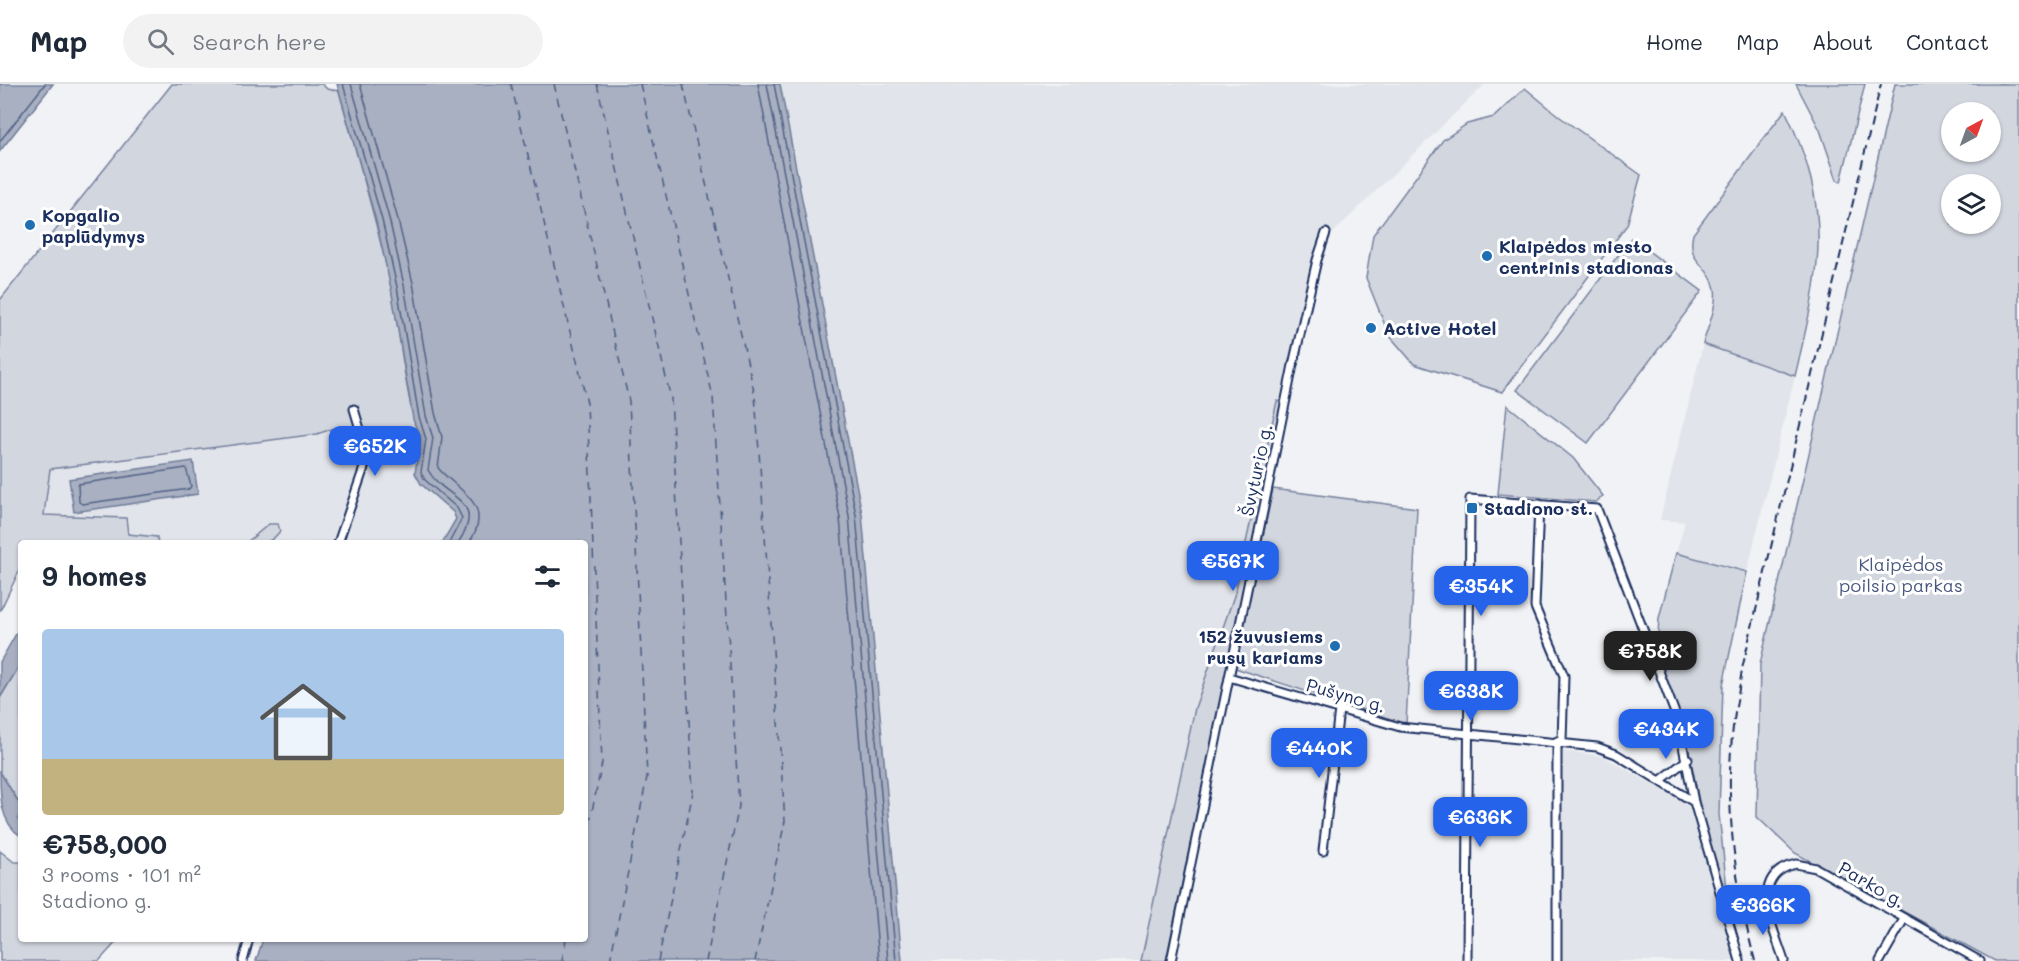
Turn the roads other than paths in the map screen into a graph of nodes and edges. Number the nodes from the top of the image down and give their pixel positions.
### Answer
1 (1326, 233) dead end
2 (354, 408) dead end
3 (1539, 504) junction
4 (339, 540) edge
5 (1229, 677) junction
6 (1339, 709) junction
7 (1468, 734) junction
8 (1559, 741) junction
9 (1688, 759) junction
10 (1660, 781) junction
11 (1694, 802) junction
12 (1323, 851) dead end
13 (1904, 919) junction
14 (248, 942) edge
15 (243, 961) edge
16 (1171, 961) edge
17 (1467, 961) edge
18 (1557, 961) edge
19 (1740, 961) edge
20 (1784, 961) edge
21 (1880, 961) edge
22 (1980, 961) edge

1 - 5 street, Švyturio g.
2 - 4 street
3 - 7 street
3 - 8 street
3 - 9 street
5 - 6 street, Pušyno g.
5 - 16 street, Švyturio g.
6 - 7 street, Pušyno g.
6 - 12 street
7 - 8 street, Pušyno g.
7 - 17 street
8 - 10 street, Pušyno g.
8 - 18 street
9 - 10 street
9 - 11 street
10 - 11 street, Pušyno g.
11 - 19 street
13 - 20 street, Parko g.
13 - 21 street
13 - 22 street, Parko g.
14 - 15 street

